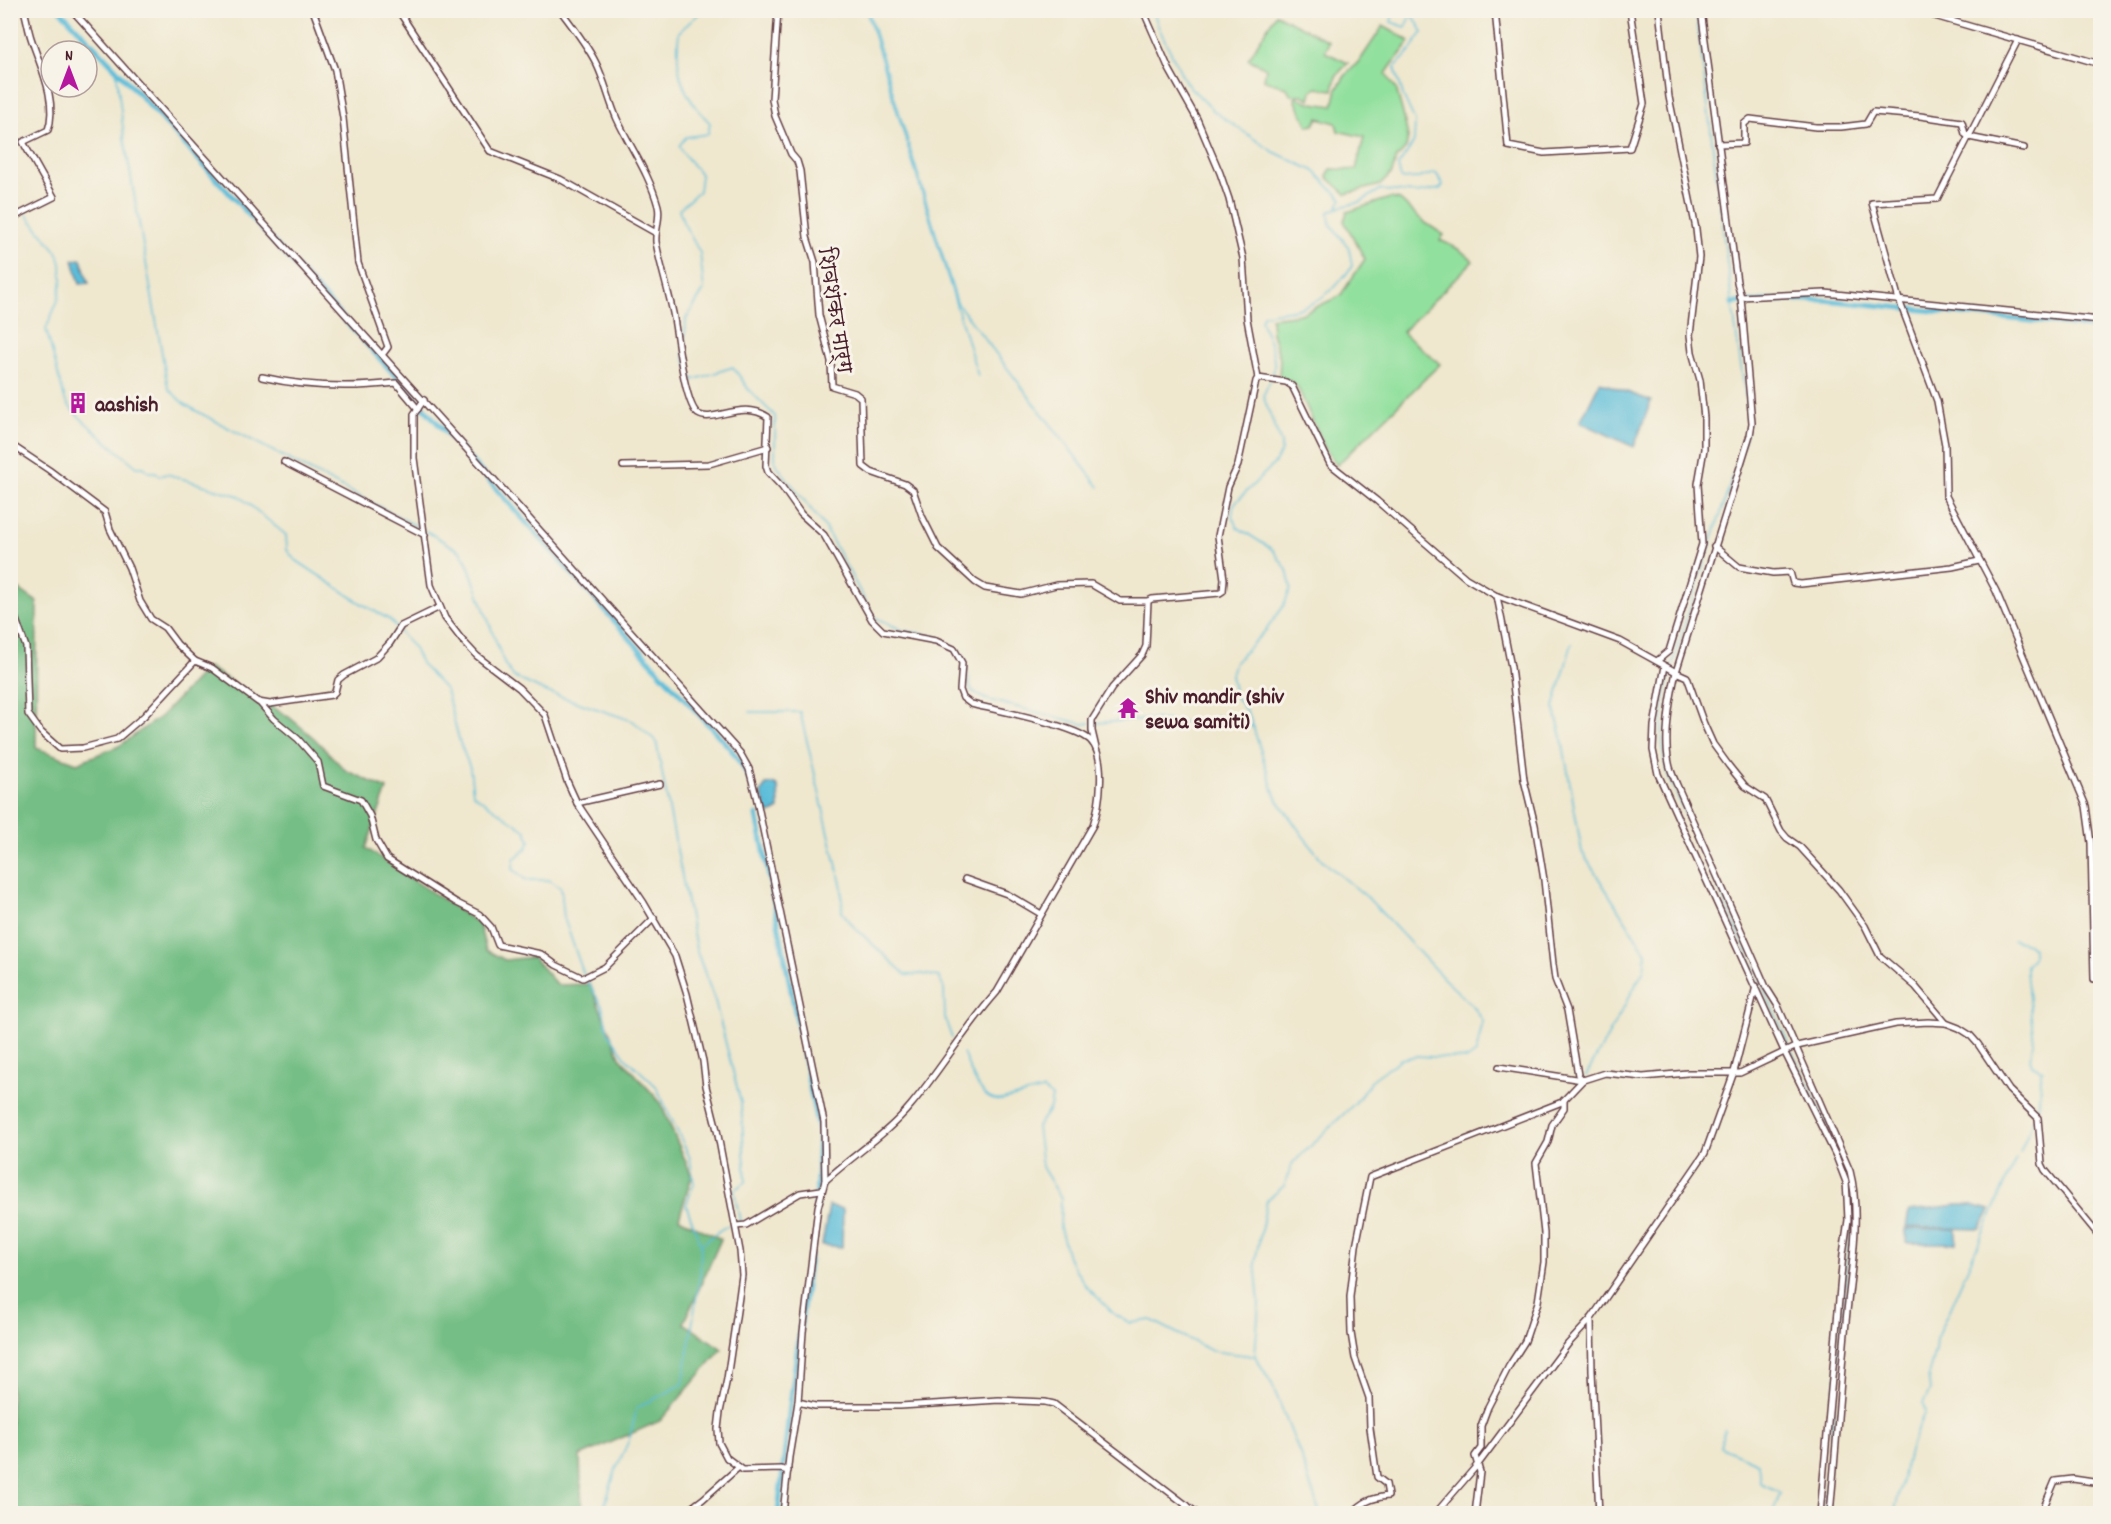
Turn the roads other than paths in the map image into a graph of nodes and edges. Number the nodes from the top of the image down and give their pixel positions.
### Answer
1 (24, 10) edge
2 (72, 10) edge
3 (313, 10) edge
4 (398, 10) edge
5 (560, 10) edge
6 (778, 10) edge
7 (1143, 10) edge
8 (1495, 10) edge
9 (1630, 10) edge
10 (1659, 10) edge
11 (1701, 10) edge
12 (1914, 10) edge
13 (2018, 40) junction
14 (2100, 64) edge
15 (1969, 137) junction
16 (1718, 144) junction
17 (2024, 148) dead end
18 (10, 219) edge
19 (656, 233) junction
20 (1740, 297) junction
21 (1899, 300) junction
22 (2100, 320) edge
23 (382, 355) junction
24 (262, 377) dead end
25 (1261, 379) junction
26 (421, 405) junction
27 (10, 444) edge
28 (768, 447) junction
29 (284, 462) dead end
30 (623, 465) dead end
31 (424, 531) junction
32 (1714, 546) junction
33 (1979, 561) junction
34 (1497, 596) junction
35 (1148, 601) junction
36 (10, 603) edge
37 (440, 607) junction
38 (195, 661) junction
39 (1657, 661) junction
40 (1671, 669) junction
41 (258, 702) junction
42 (1097, 752) junction
43 (660, 784) dead end
44 (577, 803) junction
45 (965, 879) dead end
46 (1041, 914) junction
47 (654, 918) junction
48 (2094, 979) dead end
49 (1756, 987) junction
50 (1946, 1023) junction
51 (1797, 1046) junction
52 (1786, 1052) junction
53 (1499, 1067) dead end
54 (1734, 1072) junction
55 (1583, 1080) junction
56 (1564, 1100) junction
57 (825, 1181) junction
58 (821, 1190) junction
59 (736, 1226) junction
60 (2100, 1237) edge
61 (1591, 1319) junction
62 (798, 1402) junction
63 (1479, 1463) junction
64 (739, 1467) junction
65 (788, 1471) junction
66 (2100, 1483) edge
67 (1187, 1505) junction
68 (1831, 1513) edge
69 (683, 1514) edge
70 (783, 1514) edge
71 (1181, 1514) edge
72 (1198, 1514) edge
73 (1350, 1514) edge
74 (1435, 1514) edge
75 (1475, 1514) edge
76 (1599, 1514) edge
77 (1820, 1514) edge
78 (2041, 1514) edge

1 - 18 street
2 - 23 street
3 - 23 street
4 - 19 street
5 - 19 street
6 - 35 street, शिवशंकर मार्ग
7 - 25 street
8 - 9 street
10 - 39 street
11 - 16 street
12 - 13 street
13 - 14 street
13 - 15 street
15 - 16 street
15 - 17 street
15 - 21 street
16 - 20 street
19 - 28 street
20 - 21 street
20 - 32 street
21 - 22 street
21 - 33 street
23 - 26 street
24 - 26 street
25 - 34 street
25 - 35 street
26 - 31 street
26 - 57 street
27 - 38 street
28 - 30 street
28 - 42 street
29 - 31 street
31 - 37 street
32 - 33 street
32 - 40 street
33 - 48 street
34 - 39 street
34 - 55 street
35 - 42 street
36 - 38 street
37 - 41 street
37 - 44 street
38 - 41 street
39 - 40 street
40 - 49 street
40 - 50 street
40 - 51 street
41 - 47 street
42 - 46 street
43 - 44 street
44 - 47 street
45 - 46 street
46 - 57 street
47 - 59 street
49 - 52 street
49 - 54 street
50 - 51 street
50 - 60 street
51 - 52 street
51 - 68 street
52 - 54 street
52 - 77 street
53 - 55 street
54 - 55 street
54 - 61 street
55 - 56 street
56 - 63 street
56 - 73 street
57 - 58 street
58 - 59 street
58 - 62 street
59 - 64 street
61 - 63 street
61 - 76 street
62 - 65 street
62 - 67 street
63 - 74 street
63 - 75 street
64 - 65 street
64 - 69 street
65 - 70 street
66 - 78 street
67 - 71 street
67 - 72 street

